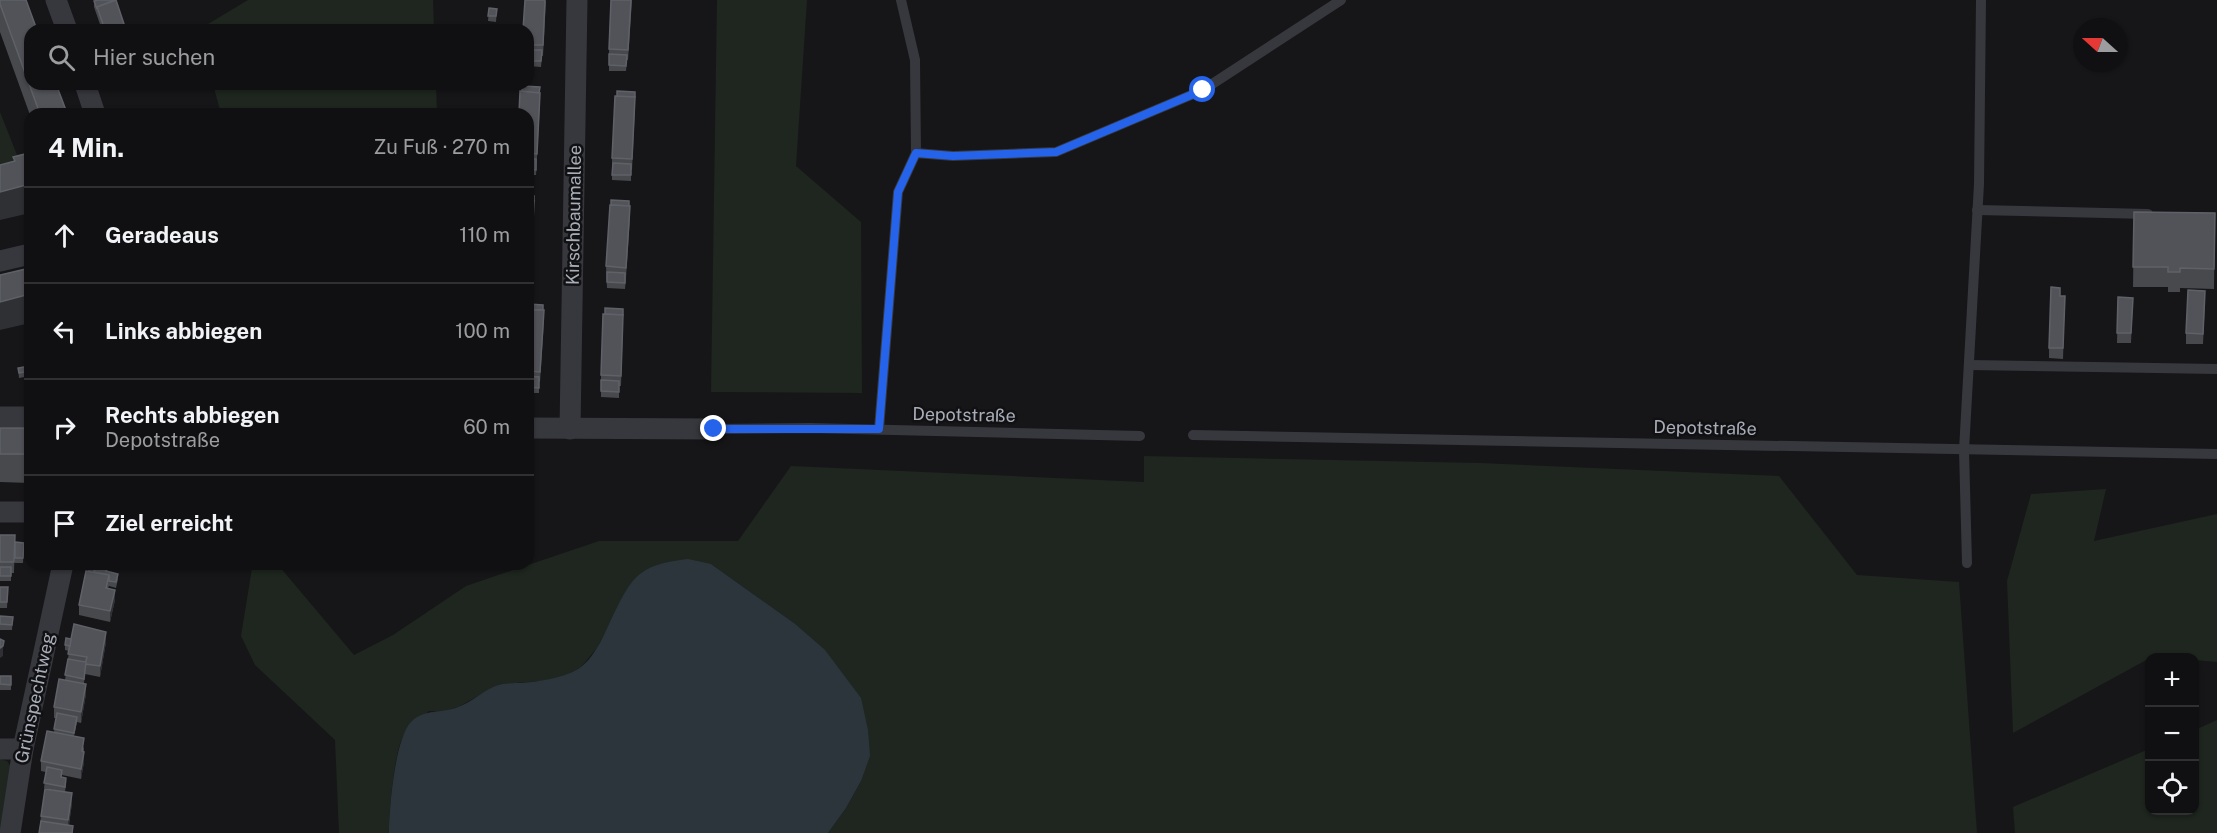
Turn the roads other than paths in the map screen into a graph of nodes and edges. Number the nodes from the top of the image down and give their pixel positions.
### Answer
1 (56, 0) edge
2 (577, 0) edge
3 (901, 0) edge
4 (1341, 0) edge
5 (1981, 0) edge
6 (65, 24) edge
7 (87, 90) edge
8 (93, 108) edge
9 (916, 153) junction
10 (1977, 210) junction
11 (2163, 215) edge
12 (24, 255) edge
13 (0, 261) edge
14 (1969, 365) junction
15 (2217, 369) edge
16 (0, 417) edge
17 (24, 417) edge
18 (534, 428) edge
19 (570, 429) junction
20 (714, 429) joint
21 (879, 429) junction
22 (1193, 435) dead end
23 (1140, 436) dead end
24 (1964, 450) junction
25 (2217, 454) edge
26 (0, 512) edge
27 (24, 513) edge
28 (1966, 563) dead end
29 (62, 570) edge
30 (0, 749) edge
31 (23, 749) junction
32 (10, 833) edge

1 - 6 street
2 - 19 street, Kirschbaumallee
3 - 9 lane
4 - 9 lane
5 - 10 lane
7 - 8 street
9 - 21 lane
10 - 11 lane
10 - 14 lane
12 - 13 street
14 - 15 lane
14 - 24 lane
16 - 17 street
18 - 19 street
19 - 20 street
20 - 21 lane, Depotstraße
21 - 23 lane, Depotstraße
22 - 24 lane, Depotstraße
24 - 25 lane, Depotstraße
24 - 28 lane
26 - 27 street
29 - 31 street, Grünspechtweg
30 - 31 street
31 - 32 street, Grünspechtweg

